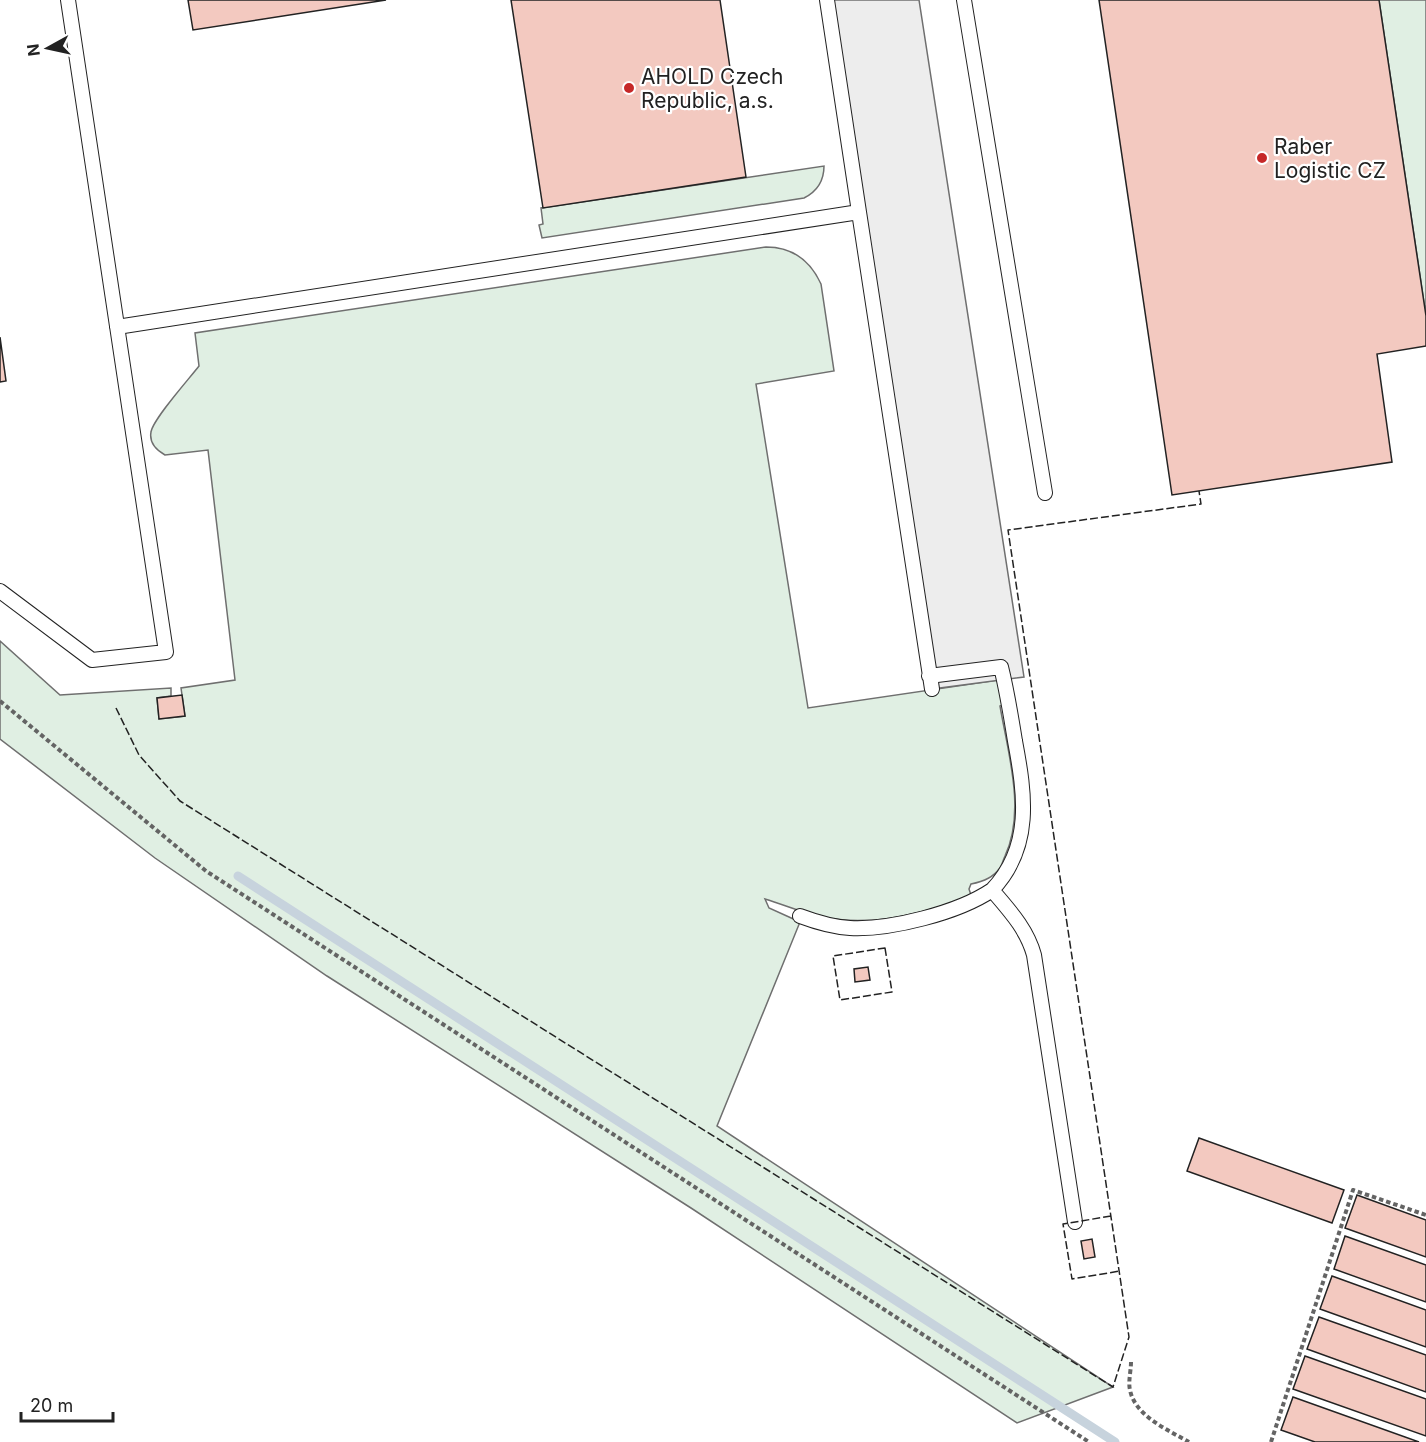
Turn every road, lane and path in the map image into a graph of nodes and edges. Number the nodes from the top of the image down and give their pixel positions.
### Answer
1 (68, 0) edge
2 (827, 0) edge
3 (964, 0) edge
4 (859, 212) junction
5 (117, 327) junction
6 (1045, 493) dead end
7 (0, 591) edge
8 (0, 701) edge
9 (992, 890) junction
10 (800, 916) dead end
11 (1426, 1215) edge
12 (1075, 1222) dead end
13 (1131, 1362) dead end
14 (1089, 1442) edge
15 (1189, 1442) edge
16 (1272, 1442) edge

1 - 5 lane
2 - 4 lane
3 - 6 lane
4 - 5 lane
4 - 9 lane
5 - 7 lane
8 - 14 path
9 - 10 lane
9 - 12 lane
11 - 16 path
13 - 15 path

